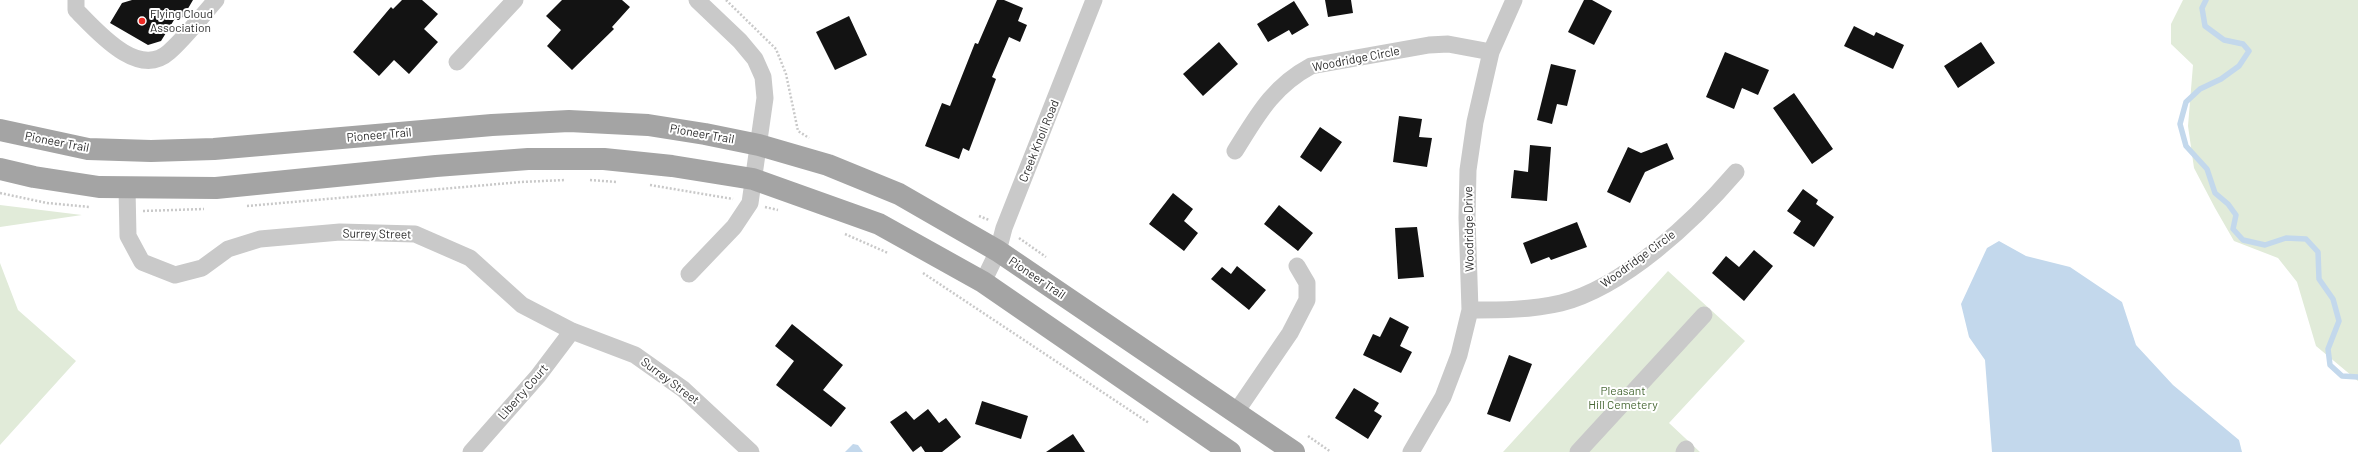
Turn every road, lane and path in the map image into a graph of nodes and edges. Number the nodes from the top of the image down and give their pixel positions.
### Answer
1 (76, 0) edge
2 (216, 0) edge
3 (515, 0) edge
4 (697, 0) edge
5 (1094, 0) edge
6 (1514, 0) edge
7 (1491, 52) junction
8 (457, 62) dead end
9 (0, 130) edge
10 (759, 145) junction
11 (1235, 151) dead end
12 (0, 169) edge
13 (1736, 172) dead end
14 (753, 179) junction
15 (573, 180) dead end
16 (588, 180) dead end
17 (625, 182) dead end
18 (647, 185) dead end
19 (127, 188) junction
20 (0, 193) edge
21 (750, 203) junction
22 (243, 207) dead end
23 (92, 208) dead end
24 (212, 209) dead end
25 (126, 210) junction
26 (780, 211) dead end
27 (838, 231) dead end
28 (998, 251) junction
29 (895, 256) dead end
30 (1297, 266) dead end
31 (922, 272) dead end
32 (689, 274) dead end
33 (983, 282) junction
34 (1470, 310) junction
35 (1704, 315) dead end
36 (572, 331) junction
37 (1236, 412) junction
38 (1156, 427) dead end
39 (471, 452) edge
40 (751, 452) edge
41 (1230, 452) edge
42 (1294, 452) edge
43 (1410, 452) edge
44 (1578, 452) edge

1 - 2 street
3 - 8 street
4 - 10 street
5 - 28 street, Creek Knoll Road
6 - 7 street, Woodridge Drive
7 - 11 street, Woodridge Circle
7 - 34 street, Woodridge Drive
9 - 10 main road, Pioneer Trail
10 - 14 street
10 - 28 main road, Pioneer Trail
12 - 19 main road
13 - 34 street, Woodridge Circle
14 - 19 main road
14 - 21 street
14 - 33 main road
15 - 22 path
16 - 17 path
18 - 21 path
19 - 25 street, Surrey Street
20 - 23 path
21 - 26 path
21 - 32 street
24 - 25 path
25 - 36 street, Surrey Street
27 - 29 path
28 - 33 street, Creek Knoll Road
28 - 37 main road, Pioneer Trail
30 - 37 street
31 - 38 path
33 - 41 main road
34 - 43 street, Woodridge Drive
35 - 44 street
36 - 39 street, Liberty Court
36 - 40 street, Surrey Street
37 - 42 main road, Pioneer Trail

